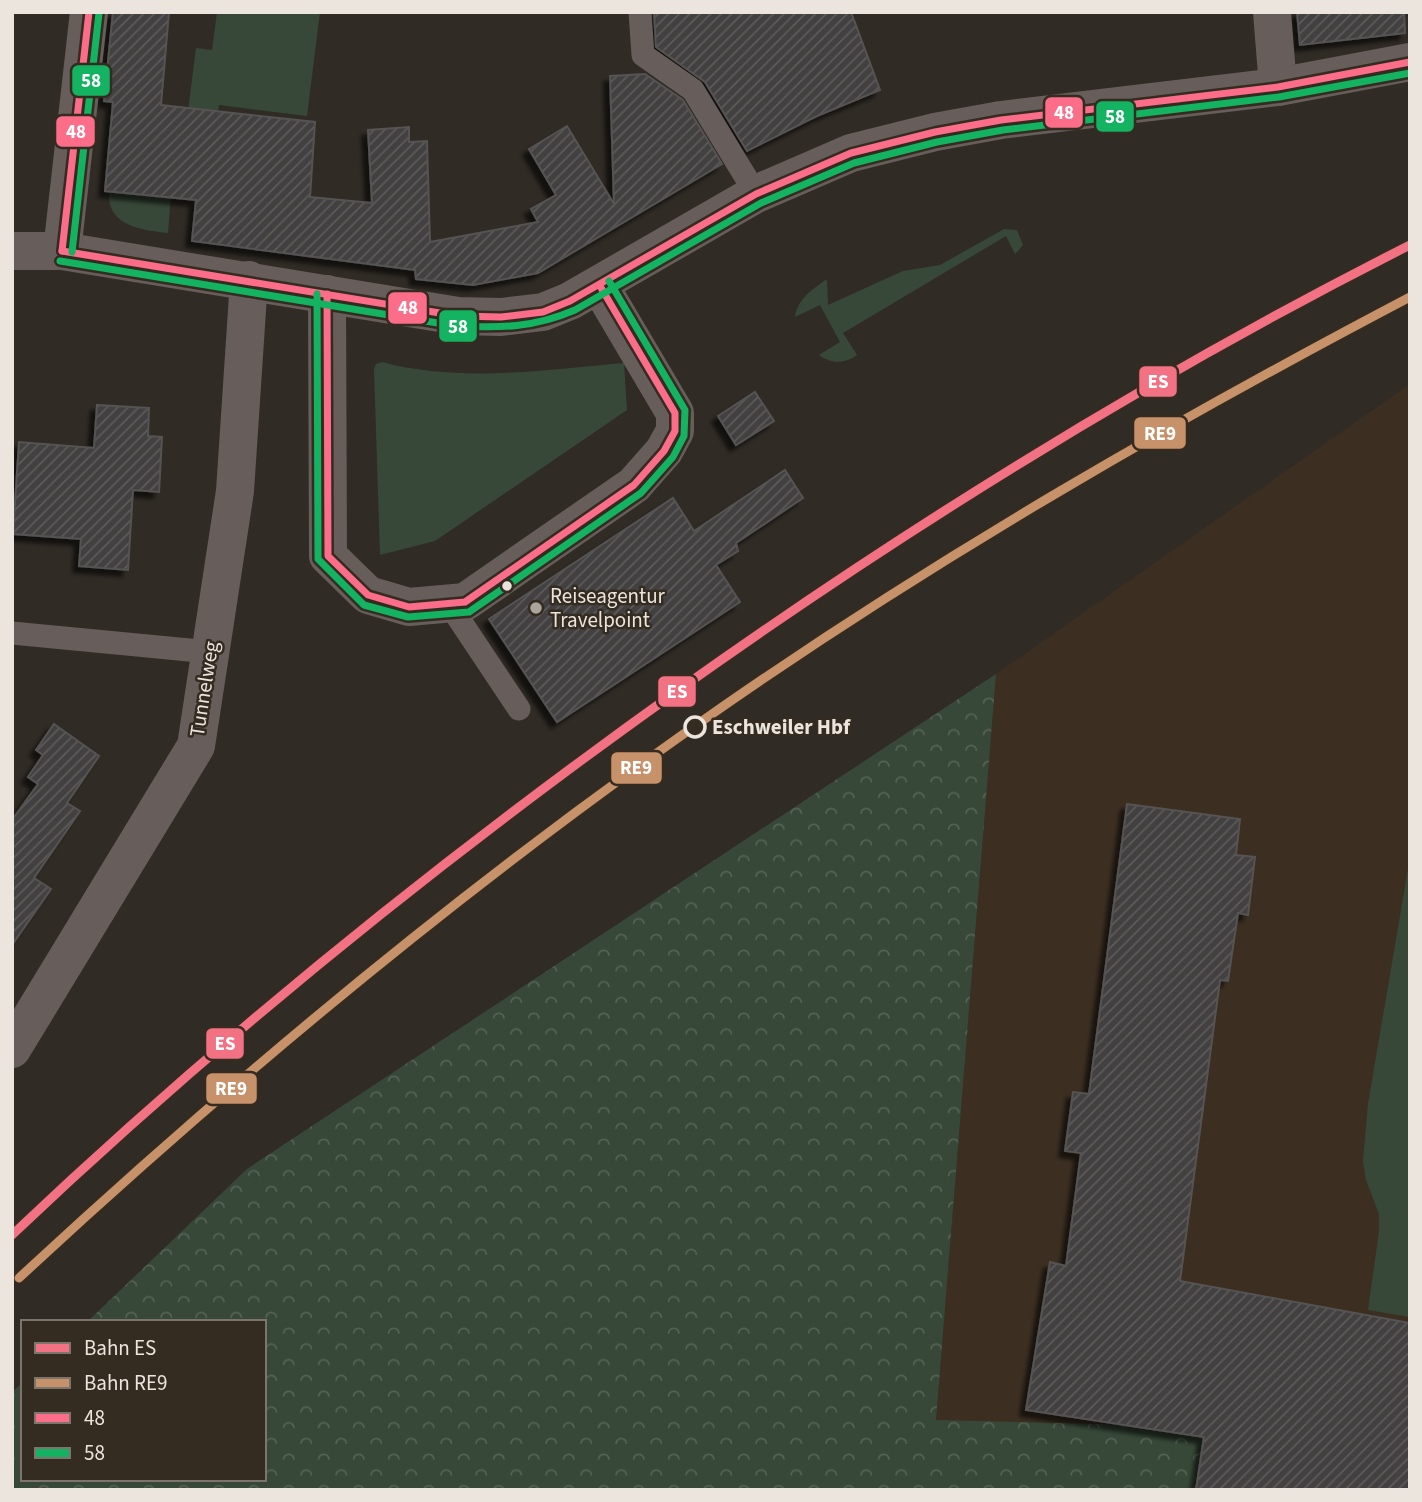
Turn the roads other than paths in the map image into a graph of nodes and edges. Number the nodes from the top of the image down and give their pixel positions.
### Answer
1 (89, 12) edge
2 (640, 12) edge
3 (1272, 12) edge
4 (1410, 62) edge
5 (1278, 87) junction
6 (756, 194) junction
7 (12, 251) edge
8 (62, 251) junction
9 (249, 280) junction
10 (600, 286) junction
11 (327, 294) junction
12 (449, 604) junction
13 (12, 633) edge
14 (210, 652) junction
15 (519, 709) dead end
16 (12, 1049) edge

1 - 8 street
2 - 6 lane
3 - 5 street
4 - 5 street
5 - 6 street
6 - 10 street
7 - 8 street
8 - 9 street
9 - 11 street
9 - 14 street, Tunnelweg
10 - 11 street
10 - 12 street
11 - 12 street
12 - 15 lane
13 - 14 lane
14 - 16 street, Tunnelweg

